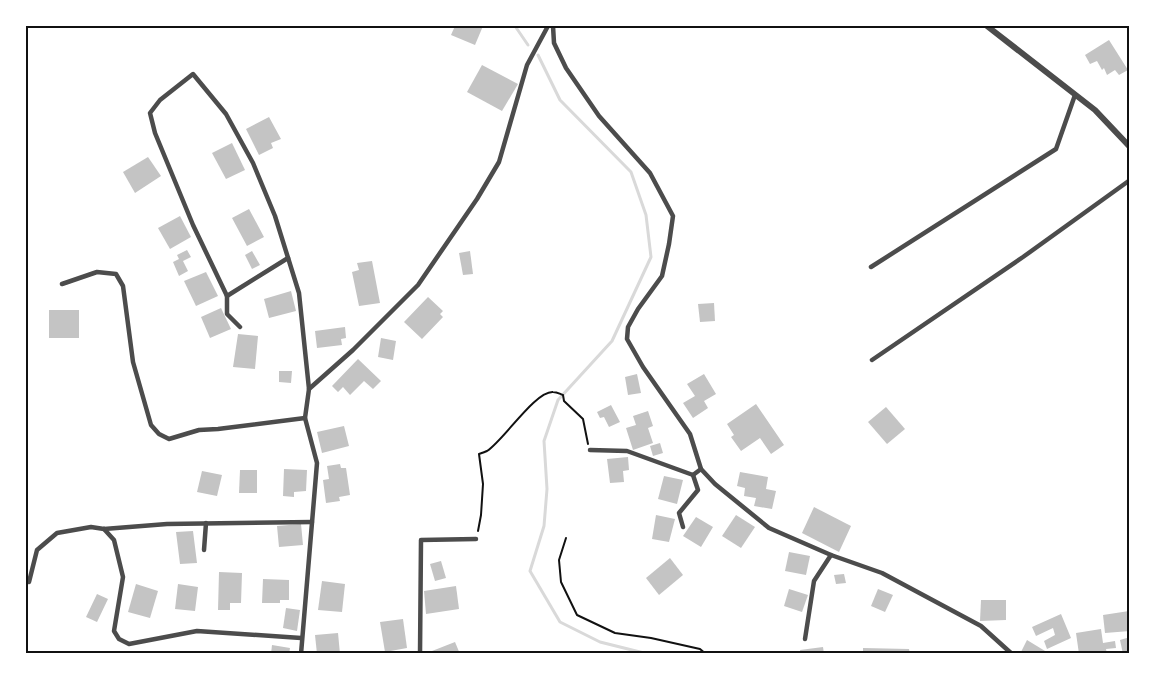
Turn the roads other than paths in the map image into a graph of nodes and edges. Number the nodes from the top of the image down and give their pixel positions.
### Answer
1 (550, 26) edge
2 (987, 26) edge
3 (1075, 95) junction
4 (1130, 147) edge
5 (1130, 180) edge
6 (288, 258) junction
7 (872, 267) dead end
8 (62, 284) dead end
9 (227, 296) junction
10 (240, 327) dead end
11 (872, 360) dead end
12 (309, 389) junction
13 (305, 418) junction
14 (590, 450) road end
15 (701, 469) junction
16 (693, 475) junction
17 (312, 522) junction
18 (206, 524) junction
19 (682, 527) dead end
20 (104, 529) junction
21 (476, 539) road end
22 (204, 550) dead end
23 (831, 555) junction
24 (30, 582) dead end
25 (302, 638) junction
26 (805, 639) dead end
27 (301, 654) edge
28 (420, 654) edge
29 (1012, 654) edge

1 - 12 street
1 - 15 street
2 - 3 street
3 - 4 street
3 - 7 street
5 - 11 street
6 - 9 street
6 - 9 street
6 - 12 street
8 - 13 street
9 - 10 street
12 - 13 street
13 - 17 street
14 - 16 street
15 - 16 street
15 - 23 street
16 - 19 street
17 - 18 street
17 - 25 street
18 - 20 street
18 - 22 street
20 - 24 street
20 - 25 street
21 - 28 street
23 - 26 street
23 - 29 street
25 - 27 street

